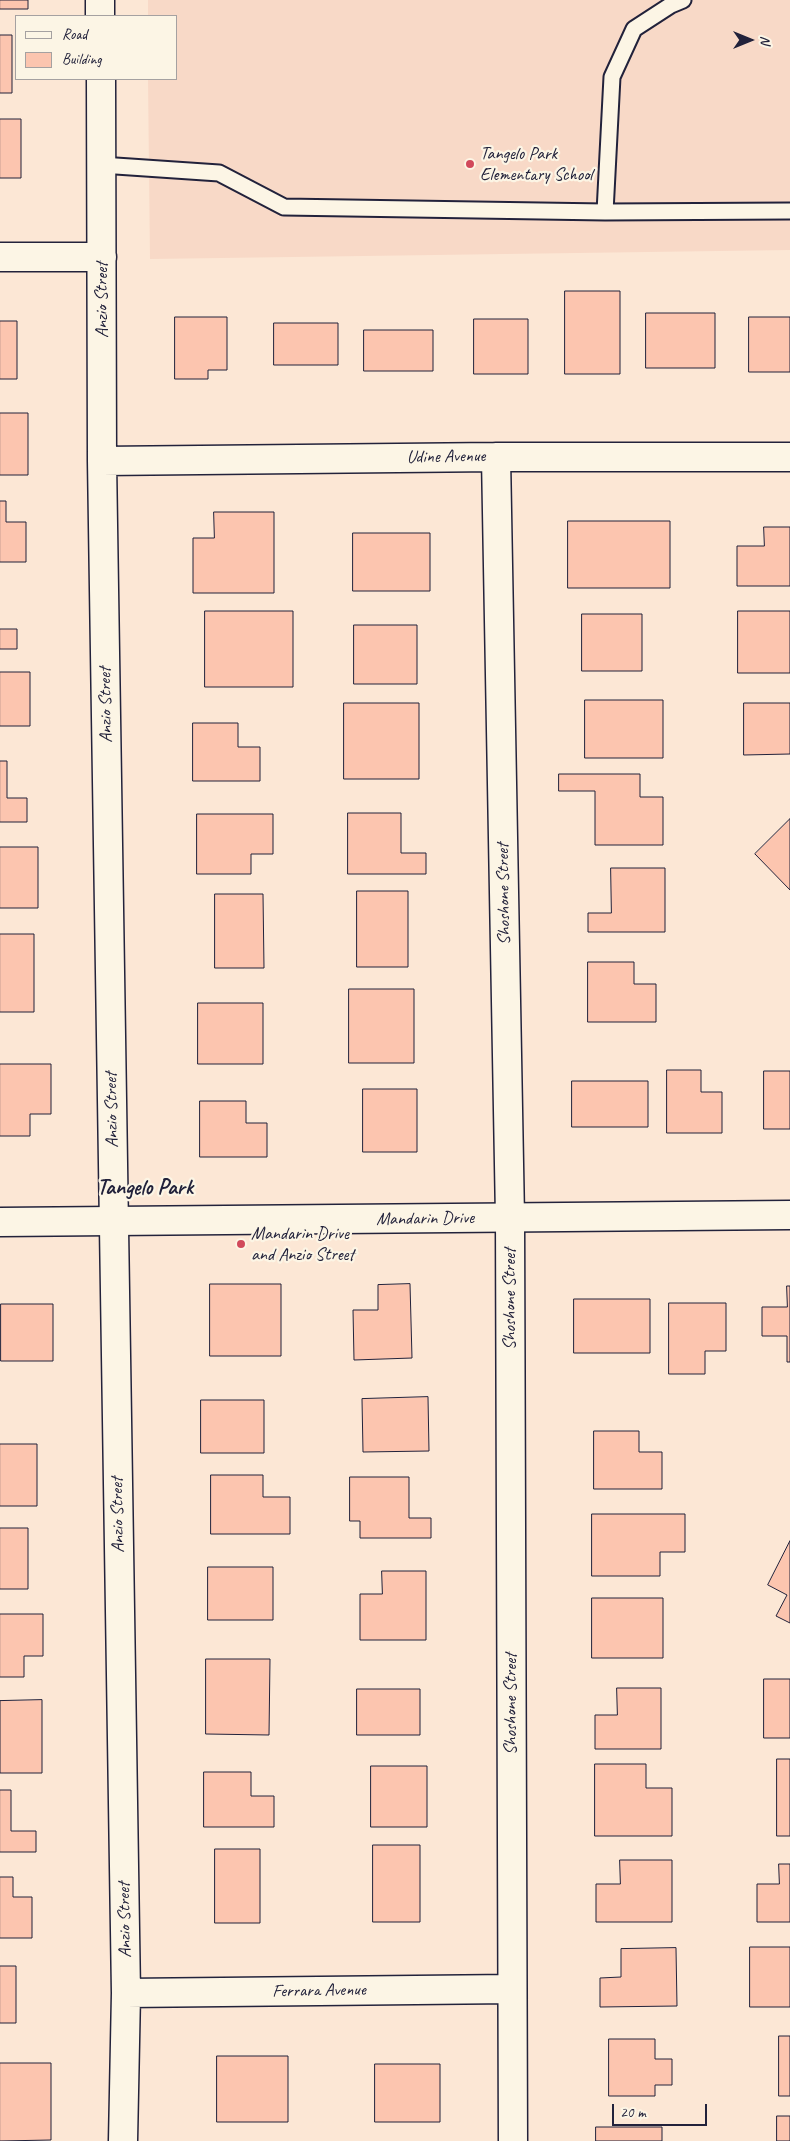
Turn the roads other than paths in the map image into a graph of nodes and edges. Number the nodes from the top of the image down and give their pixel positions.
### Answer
1 (100, 0) edge
2 (683, 0) edge
3 (100, 15) edge
4 (101, 80) edge
5 (101, 165) junction
6 (790, 211) edge
7 (606, 212) junction
8 (0, 257) edge
9 (102, 257) junction
10 (496, 457) junction
11 (790, 457) edge
12 (102, 461) junction
13 (790, 1215) edge
14 (510, 1218) junction
15 (0, 1222) edge
16 (114, 1222) junction
17 (512, 1988) junction
18 (126, 1993) junction
19 (123, 2141) edge
20 (512, 2141) edge

1 - 3 street
2 - 7 lane
4 - 5 street, Anzio Street
5 - 7 lane
5 - 9 street, Anzio Street
6 - 7 lane
8 - 9 street
9 - 12 street, Anzio Street
10 - 11 street, Udine Avenue
10 - 12 street, Udine Avenue
10 - 14 street, Shoshone Street
12 - 16 street, Anzio Street
13 - 14 street, Mandarin Drive
14 - 16 street, Mandarin Drive
14 - 17 street, Shoshone Street
15 - 16 street, Mandarin Drive
16 - 18 street, Anzio Street
17 - 18 street, Ferrara Avenue
17 - 20 street, Shoshone Street
18 - 19 street, Anzio Street

